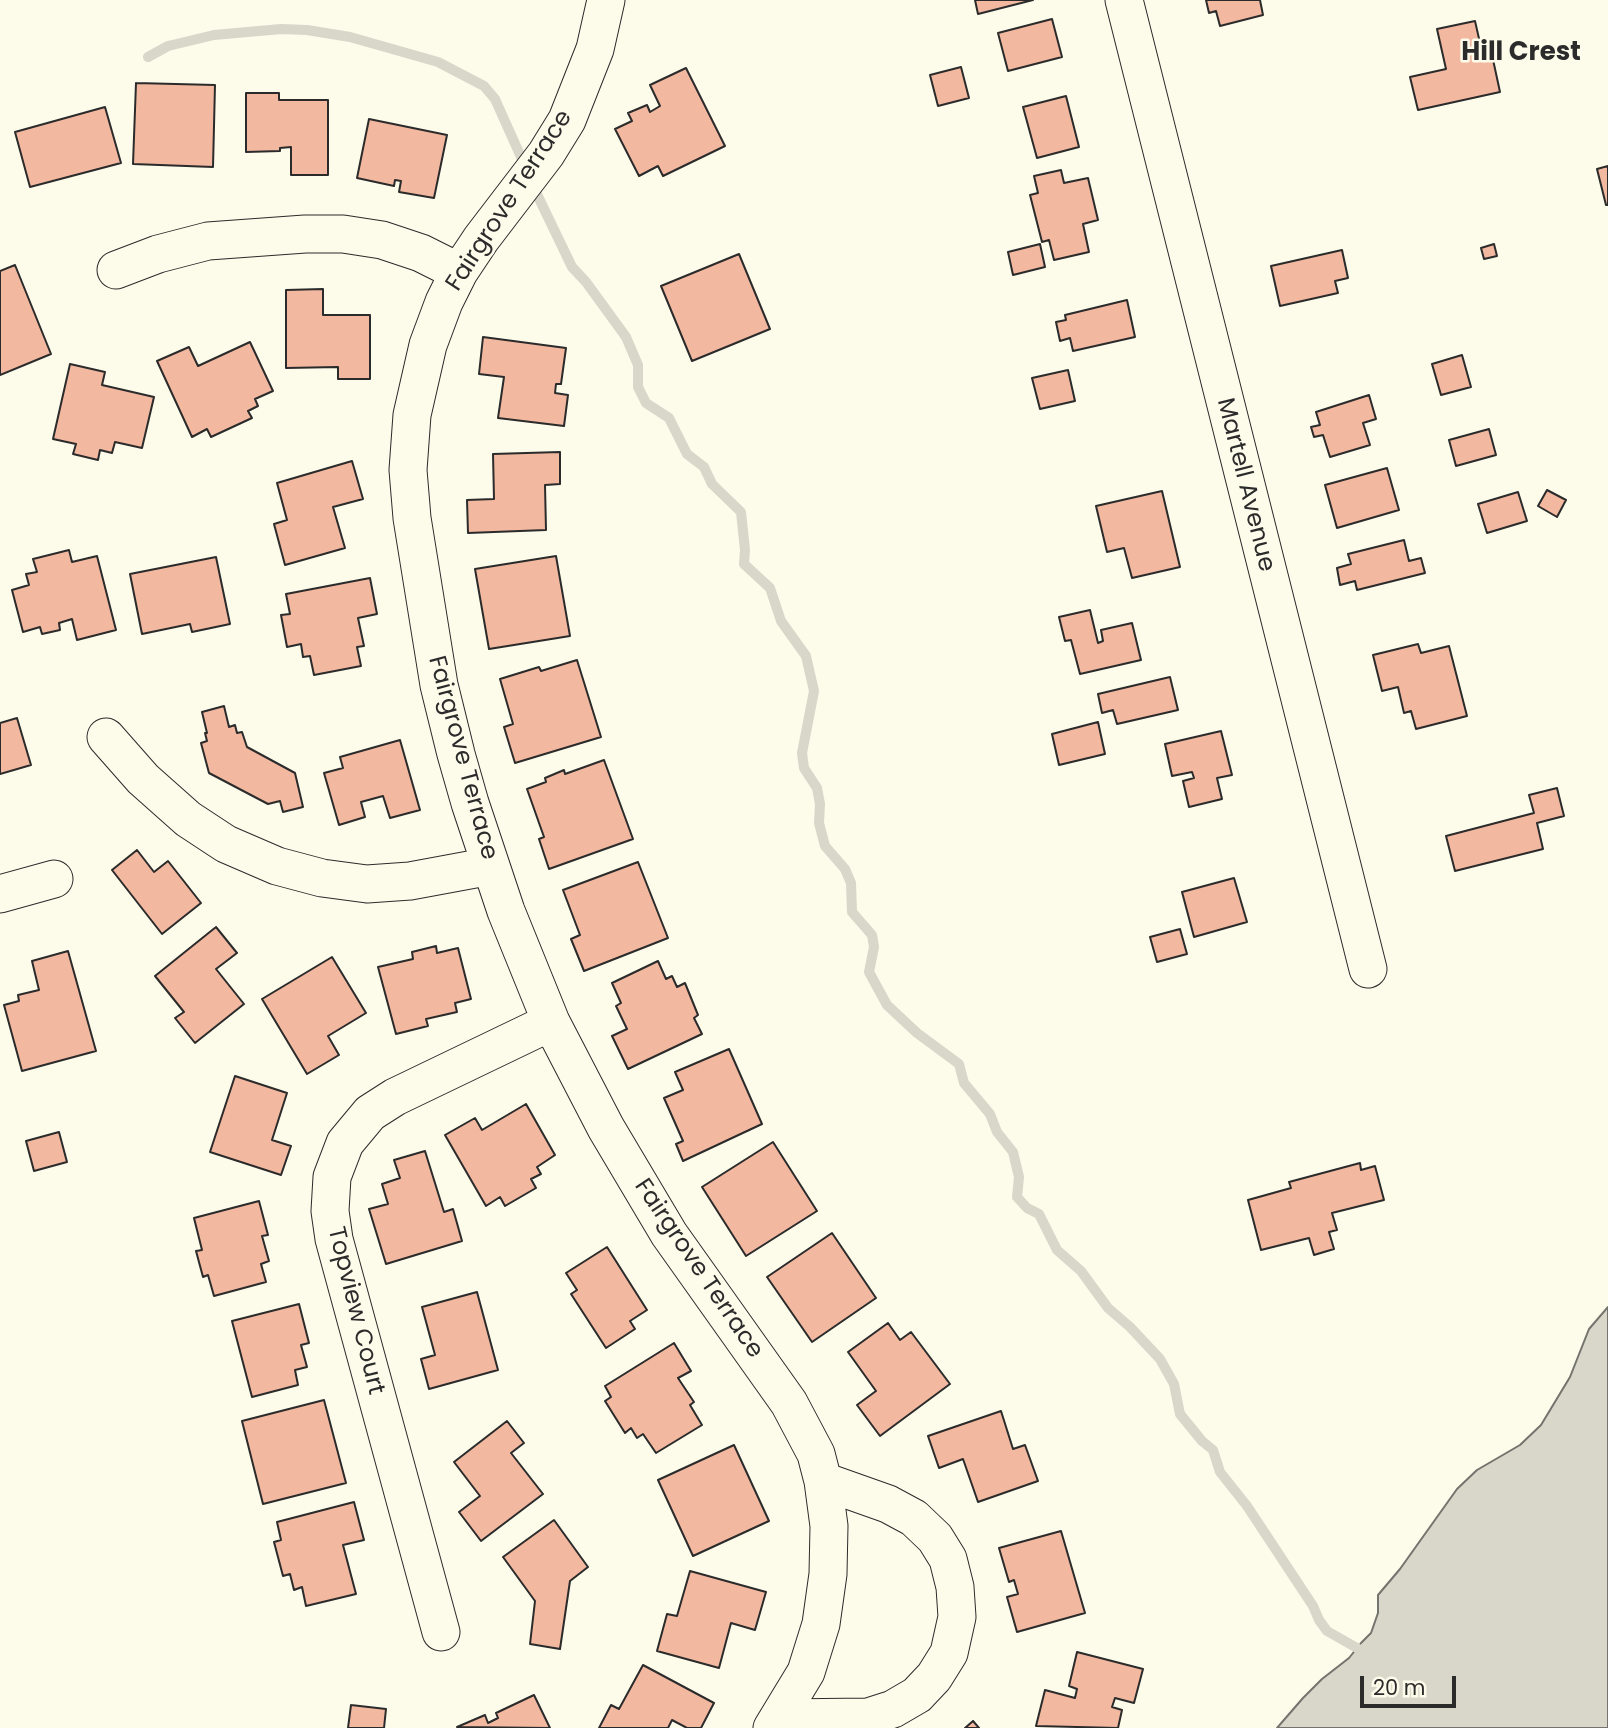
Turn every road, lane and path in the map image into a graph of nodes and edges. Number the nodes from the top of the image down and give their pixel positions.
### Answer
1 (606, 0) edge
2 (1124, 0) edge
3 (116, 270) dead end
4 (459, 272) junction
5 (106, 737) dead end
6 (491, 866) junction
7 (54, 879) dead end
8 (0, 894) edge
9 (1368, 969) dead end
10 (551, 1022) junction
11 (823, 1481) junction
12 (441, 1632) dead end
13 (776, 1723) edge

1 - 4 street, Fairgrove Terrace
2 - 9 street, Martell Avenue
3 - 4 street
4 - 6 street, Fairgrove Terrace
5 - 6 street
6 - 10 street, Fairgrove Terrace
7 - 8 street
10 - 11 street, Fairgrove Terrace
10 - 12 street, Topview Court
11 - 13 street, Fairgrove Terrace
11 - 13 street, Fairgrove Terrace

